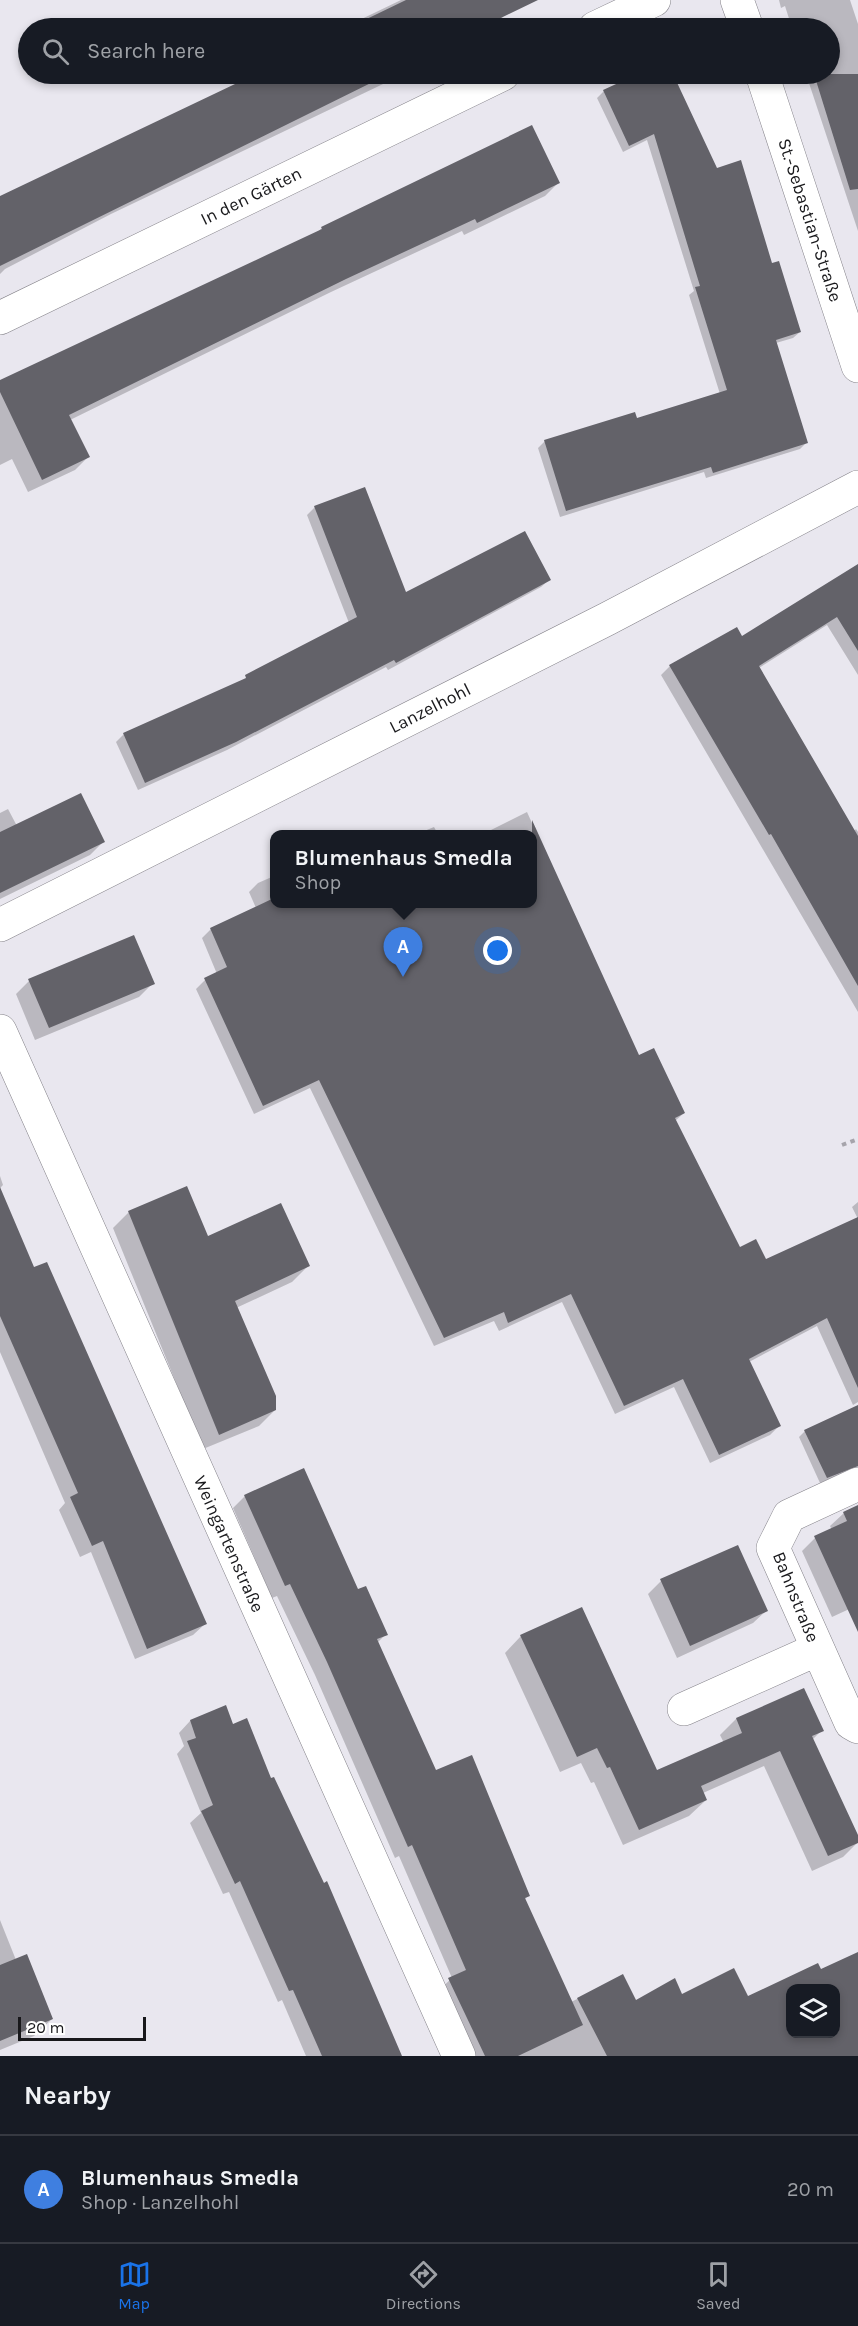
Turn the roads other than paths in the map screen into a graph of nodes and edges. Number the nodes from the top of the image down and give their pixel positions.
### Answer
1 (654, 0) edge
2 (738, 0) edge
3 (617, 18) edge
4 (744, 18) edge
5 (482, 84) edge
6 (765, 84) edge
7 (0, 318) edge
8 (858, 366) edge
9 (858, 487) edge
10 (0, 925) edge
11 (0, 1031) edge
12 (858, 1484) edge
13 (818, 1649) junction
14 (684, 1709) dead end
15 (858, 1727) edge
16 (459, 2056) edge

1 - 3 street
2 - 4 street
5 - 7 street, In den Gärten
6 - 8 street, St.-Sebastian-Straße
9 - 10 street, Lanzelhohl
11 - 16 street, Weingartenstraße
12 - 13 street, Bahnstraße
13 - 14 street, Bahnstraße
13 - 15 street, Bahnstraße

